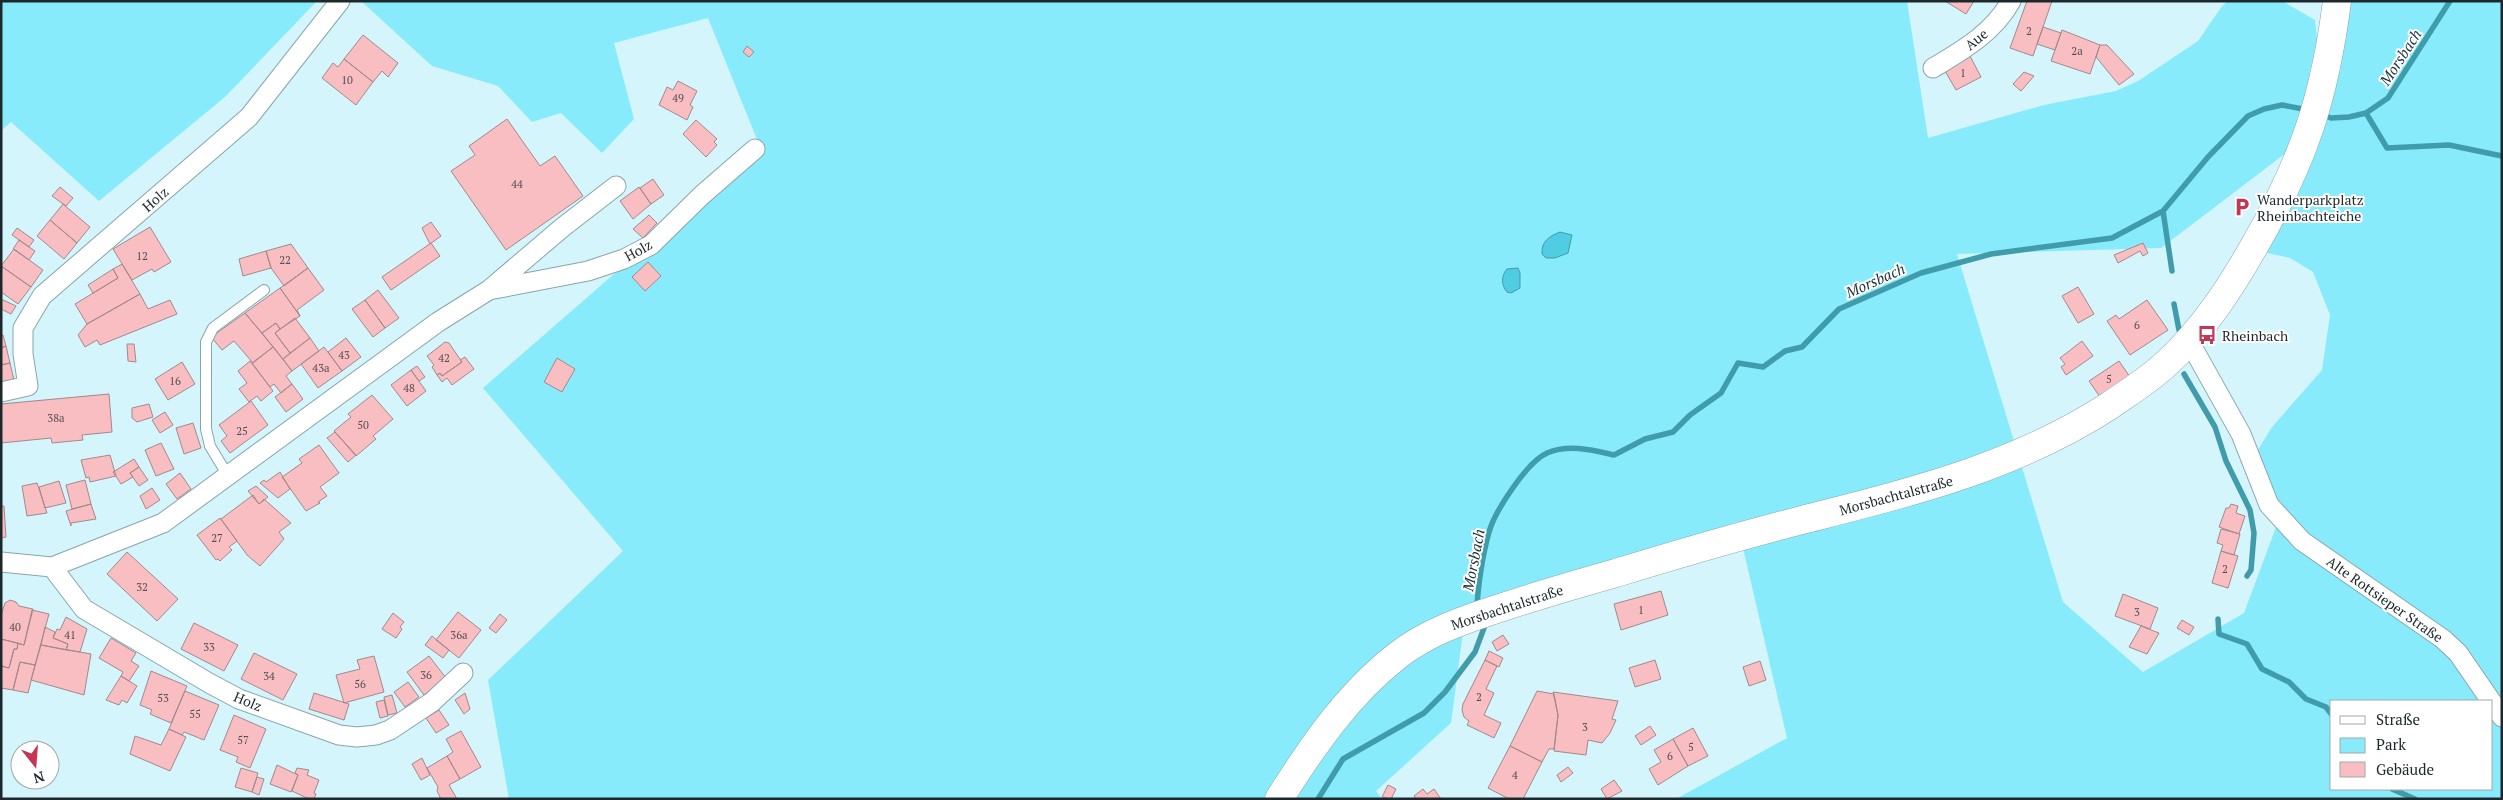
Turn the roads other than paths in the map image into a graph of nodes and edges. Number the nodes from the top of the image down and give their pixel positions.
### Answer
1 (340, 1) edge
2 (2011, 1) edge
3 (2337, 1) edge
4 (1933, 68) dead end
5 (755, 149) dead end
6 (616, 186) dead end
7 (264, 290) dead end
8 (489, 290) junction
9 (2189, 341) junction
10 (1, 392) edge
11 (228, 476) junction
12 (1, 562) edge
13 (52, 567) junction
14 (463, 673) dead end
15 (2491, 700) edge
16 (2493, 704) edge
17 (2502, 717) edge
18 (1279, 799) edge

1 - 10 street, Holz
2 - 4 street, Aue
3 - 9 main road, Morsbachtalstraße
5 - 8 street, Holz
6 - 8 street, Holz
7 - 11 lane
8 - 11 street, Holz
9 - 15 street, Alte Rottsieper Straße
9 - 18 main road, Morsbachtalstraße
11 - 13 street, Holz
12 - 13 street, Holz
13 - 14 street, Holz
16 - 17 street, Alte Rottsieper Straße

